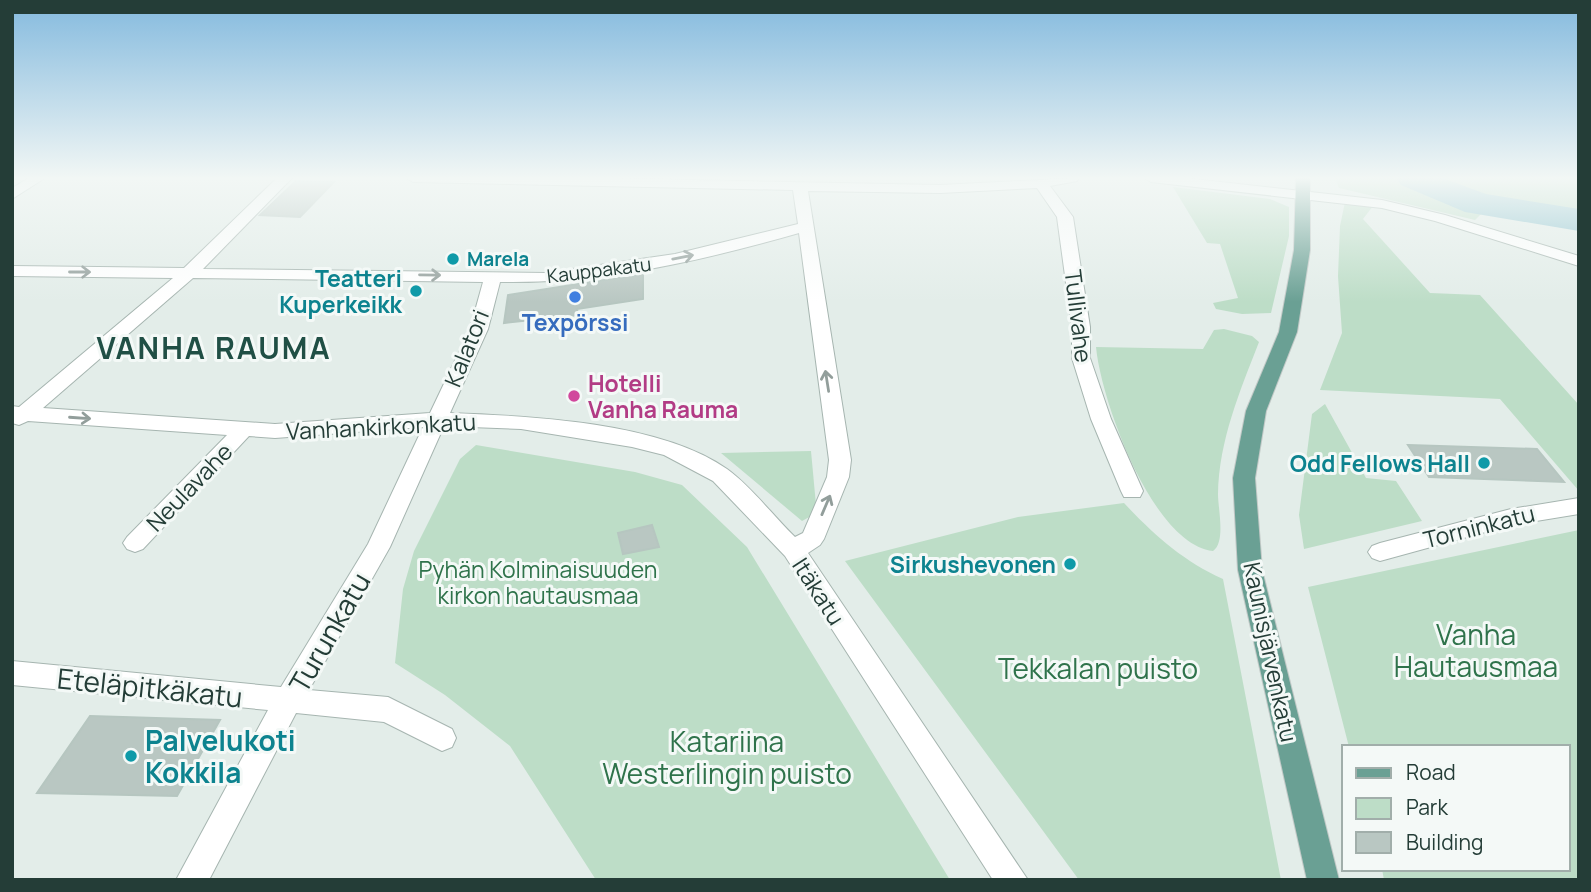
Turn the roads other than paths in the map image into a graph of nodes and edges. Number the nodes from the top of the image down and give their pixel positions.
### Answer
1 (242, 220) edge
2 (803, 220) edge
3 (1066, 220) edge
4 (1303, 220) edge
5 (1440, 220) edge
6 (803, 227) junction
7 (1579, 261) edge
8 (12, 271) edge
9 (190, 272) junction
10 (494, 277) junction
11 (16, 417) edge
12 (437, 419) junction
13 (243, 430) junction
14 (1132, 491) dead end
15 (1579, 506) edge
16 (135, 544) dead end
17 (793, 550) junction
18 (1380, 552) dead end
19 (12, 673) edge
20 (288, 701) junction
21 (442, 738) dead end
22 (192, 880) edge
23 (1012, 880) edge
24 (1324, 880) edge

1 - 9 street
2 - 6 street, Itäkatu
3 - 14 street, Tullivahe
4 - 24 main road, Kaunisjärvenkatu
5 - 7 street
10 -> 6 street, Kauppakatu
17 -> 6 street, Itäkatu
8 -> 9 street, Kauppakatu
9 -> 10 street, Kauppakatu
9 - 11 street
10 - 12 street, Kalatori
11 -> 13 street, Vanhankirkonkatu
12 - 13 street, Vanhankirkonkatu
12 - 17 street, Vanhankirkonkatu
12 - 20 street, Turunkatu
13 - 16 street, Neulavahe
15 - 18 street, Torninkatu
17 - 23 street, Itäkatu
19 - 20 street, Eteläpitkäkatu
20 - 21 street, Turunkatu
20 - 22 street

